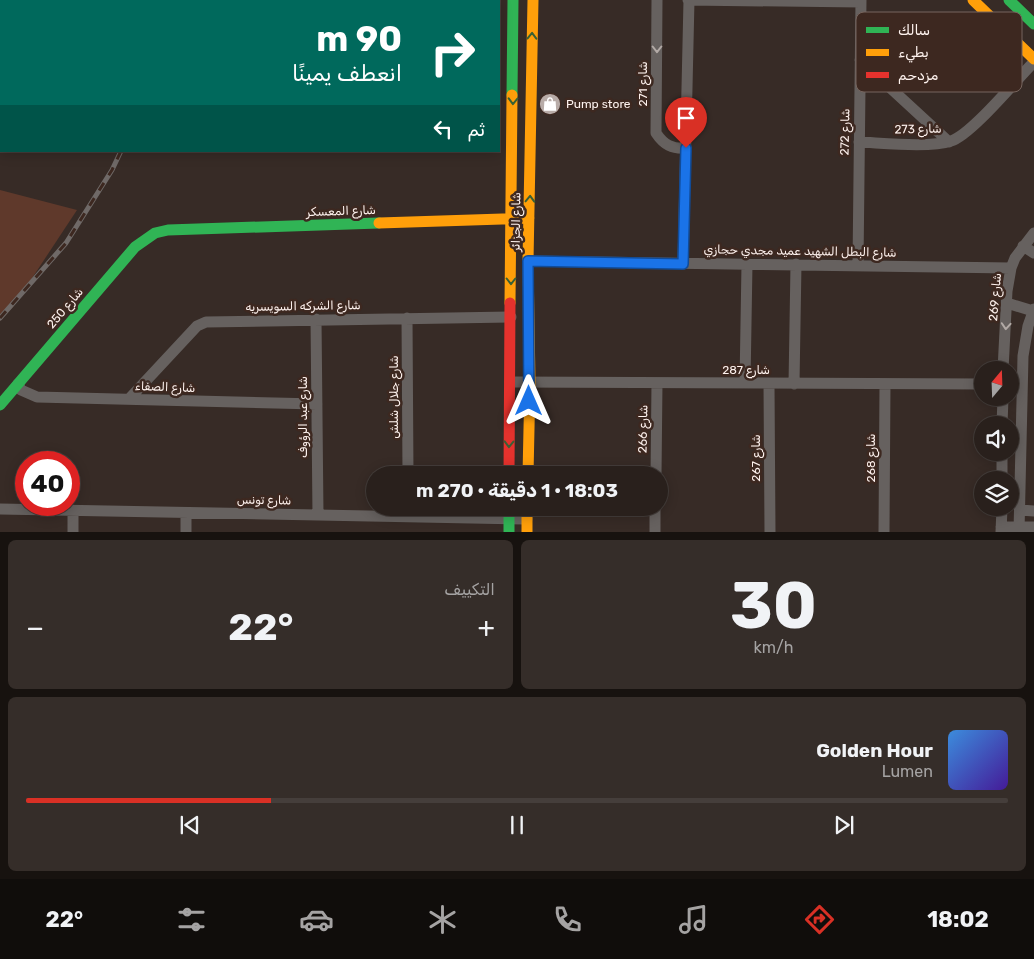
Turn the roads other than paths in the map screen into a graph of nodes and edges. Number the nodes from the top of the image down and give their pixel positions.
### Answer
1 (514, 0) edge
2 (533, 0) edge
3 (658, 0) edge
4 (689, 0) edge
5 (1009, 0) edge
6 (861, 1) edge
7 (977, 1) edge
8 (988, 12) edge
9 (1022, 12) edge
10 (1022, 12) edge
11 (1034, 24) edge
12 (1022, 48) edge
13 (513, 58) junction
14 (532, 58) junction
15 (1034, 60) edge
16 (1022, 73) edge
17 (860, 92) edge
18 (895, 92) edge
19 (1004, 92) edge
20 (859, 142) junction
21 (949, 142) junction
22 (686, 148) junction
23 (531, 166) junction
24 (512, 167) junction
25 (529, 218) junction
26 (511, 219) junction
27 (155, 233) joint
28 (1034, 233) edge
29 (1023, 246) junction
30 (1034, 253) edge
31 (528, 261) junction
32 (683, 264) junction
33 (747, 264) junction
34 (796, 264) junction
35 (858, 265) junction
36 (1011, 268) junction
37 (1007, 303) junction
38 (1034, 310) edge
39 (510, 317) junction
40 (407, 318) junction
41 (316, 319) junction
42 (1004, 361) edge
43 (510, 382) junction
44 (530, 382) junction
45 (657, 383) junction
46 (745, 383) junction
47 (18, 384) junction
48 (770, 384) junction
49 (794, 384) junction
50 (885, 384) junction
51 (974, 384) edge
52 (129, 400) junction
53 (317, 404) junction
54 (0, 405) edge
55 (408, 466) edge
56 (509, 466) edge
57 (528, 466) edge
58 (656, 466) edge
59 (0, 509) edge
60 (15, 509) edge
61 (1020, 510) junction
62 (80, 511) edge
63 (1034, 511) edge
64 (186, 513) junction
65 (366, 513) edge
66 (318, 515) junction
67 (73, 516) edge
68 (509, 516) edge
69 (527, 516) edge
70 (655, 516) edge
71 (1002, 516) edge
72 (1034, 527) edge
73 (1001, 529) edge
74 (1019, 529) edge
75 (73, 532) edge
76 (186, 532) edge
77 (509, 532) edge
78 (527, 532) edge
79 (655, 532) edge
80 (770, 532) edge
81 (884, 532) edge

1 - 13 street, شارع الجزائر
14 -> 2 street, شارع الجزائر
3 -> 22 street, شارع 271
4 - 6 street
4 - 22 street
5 - 10 street
7 - 8 street
9 - 11 street
12 - 15 street
13 - 14 street
13 -> 24 street, شارع الجزائر
14 - 23 street, شارع الجزائر
15 - 16 street, شارع 273
17 - 20 street, شارع 272
18 - 21 street
19 - 21 street, شارع 273
20 - 21 street, شارع 273
20 - 35 street, شارع 272
22 - 32 street
23 - 24 street
25 -> 23 street, شارع الجزائر
24 - 26 street, شارع الجزائر
25 - 26 street, شارع المعسكر
25 - 31 street, شارع الجزائر
26 - 27 street, شارع المعسكر
26 -> 39 street, شارع الجزائر
27 - 47 street, شارع 250
28 - 29 street, شارع 269
29 - 30 street
29 - 36 street, شارع 269
31 - 32 street, شارع البطل الشهيد عميد مجدي حجازي
31 - 44 street, شارع الجزائر
32 - 33 street, شارع البطل الشهيد عميد مجدي حجازي
33 - 34 street, شارع البطل الشهيد عميد مجدي حجازي
33 - 46 street
34 - 35 street, شارع البطل الشهيد عميد مجدي حجازي
34 - 49 street
35 - 36 street, شارع البطل الشهيد عميد مجدي حجازي
36 - 37 street, شارع 269
37 - 38 street
37 -> 42 street, شارع 269
38 - 61 street
39 - 40 street, شارع الشركه السويسريه
39 - 43 street, شارع الجزائر
40 - 41 street, شارع الشركه السويسريه
40 - 55 street, شارع جلال شلش
41 - 52 street, شارع الشركه السويسريه
41 - 53 street, شارع عبد الرؤوف
43 - 44 street, شارع 287
43 -> 56 street, شارع الجزائر
44 - 45 street, شارع 287
44 - 57 street, شارع الجزائر
45 - 46 street, شارع 287
45 - 58 street, شارع 266
46 - 48 street, شارع 287
47 - 52 street, شارع الصفاء
47 - 54 street, شارع 250
48 - 49 street, شارع 287
48 - 80 street, شارع 267
49 - 50 street, شارع 287
50 - 51 street, شارع 287
50 - 81 street, شارع 268
52 - 53 street, شارع الصفاء
53 - 66 street, شارع عبد الرؤوف
59 - 60 street, شارع تونس
61 - 63 street
61 - 74 street
62 - 64 street, شارع تونس
64 - 66 street, شارع تونس
64 - 76 street
65 - 66 street, شارع تونس
67 - 75 street
68 - 77 street
69 - 78 street
70 - 79 street
71 - 73 street
72 - 74 street
73 - 74 street

